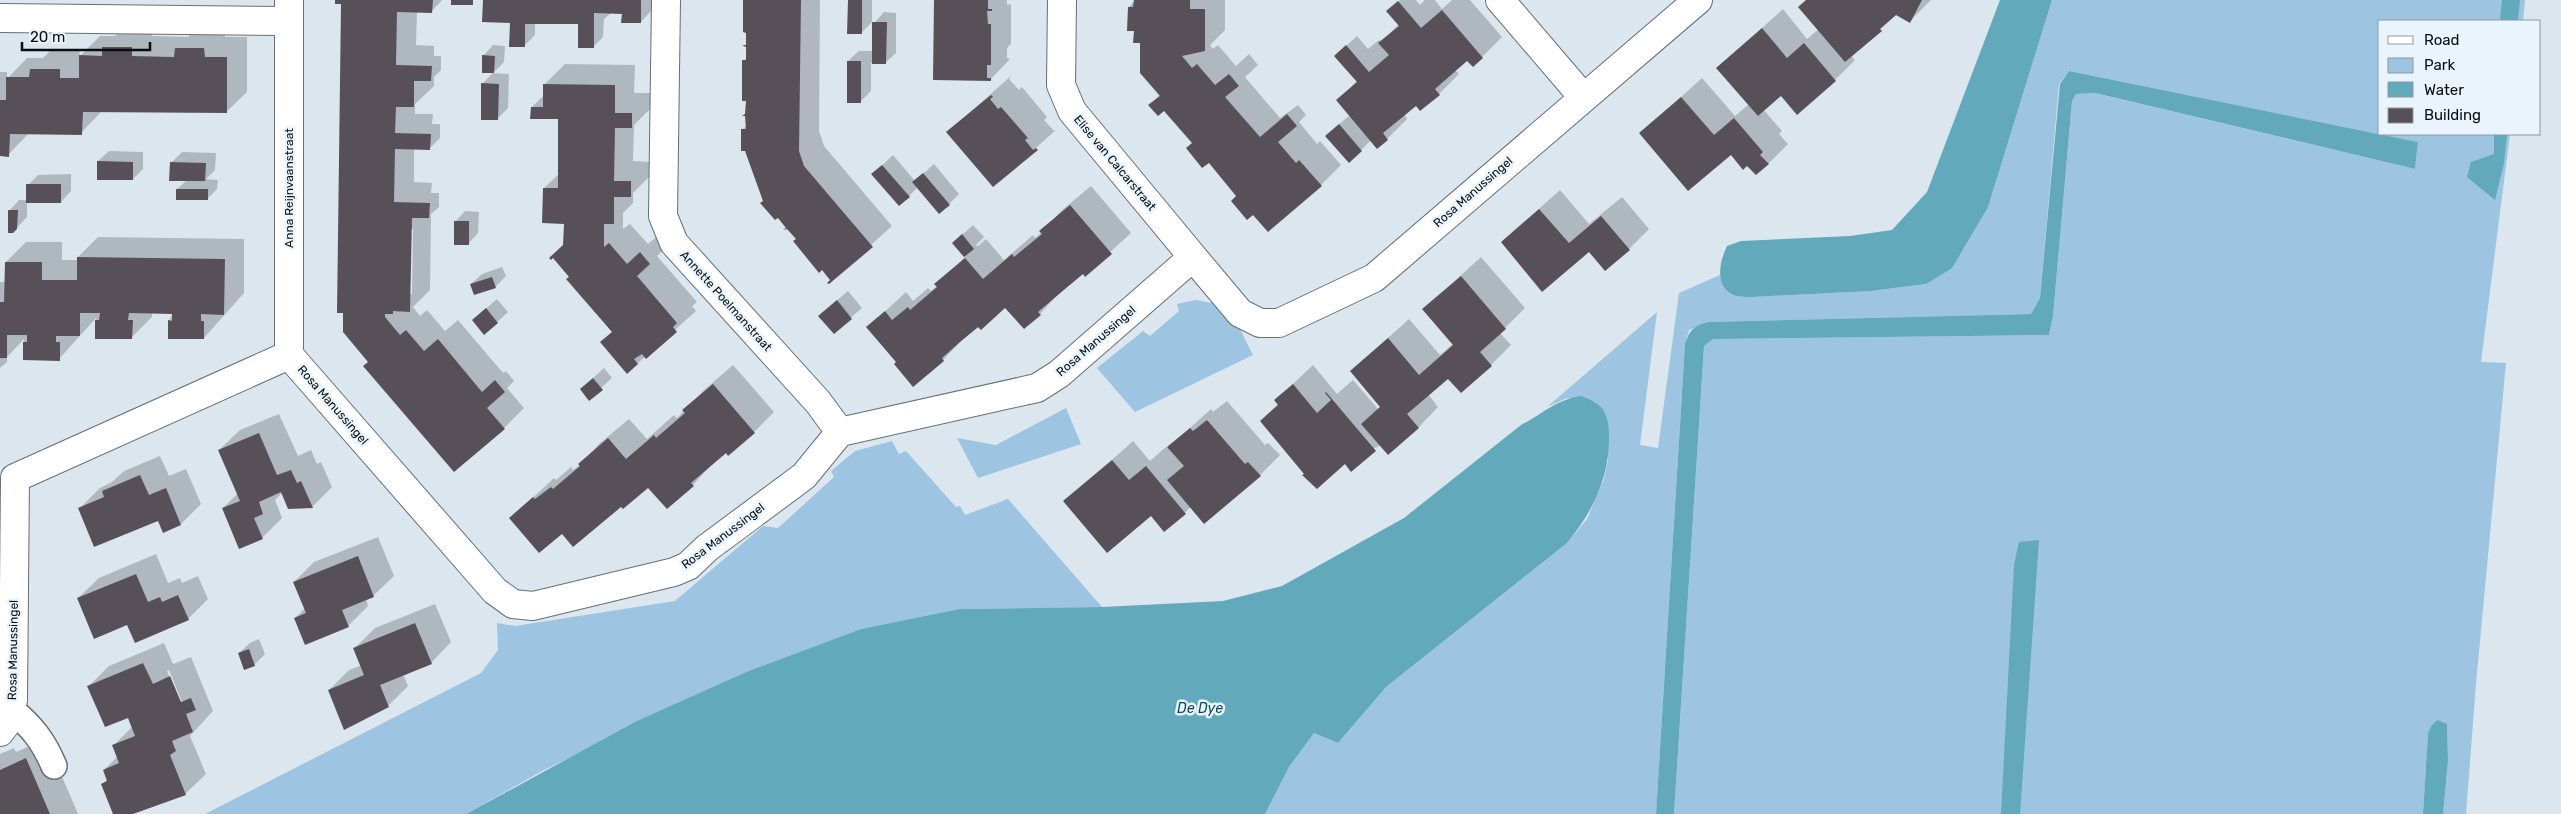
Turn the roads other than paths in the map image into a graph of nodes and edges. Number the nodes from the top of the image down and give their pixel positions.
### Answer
1 (666, 0) edge
2 (1062, 0) edge
3 (1500, 0) edge
4 (1698, 0) edge
5 (288, 11) edge
6 (0, 18) edge
7 (1583, 97) junction
8 (1192, 257) junction
9 (289, 355) junction
10 (840, 432) junction
11 (7, 478) edge
12 (5, 721) edge
13 (54, 766) dead end

1 - 10 street, Annette Poelmanstraat
2 - 8 street, Elise van Calcarstraat
3 - 7 street
4 - 7 street, Rosa Manussingel
5 - 6 street, Anna Reijnvaanstraat
5 - 9 street, Anna Reijnvaanstraat
7 - 8 street, Rosa Manussingel
8 - 10 street, Rosa Manussingel
9 - 10 street, Rosa Manussingel
9 - 11 street, Rosa Manussingel
11 - 12 street, Rosa Manussingel
12 - 13 lane

